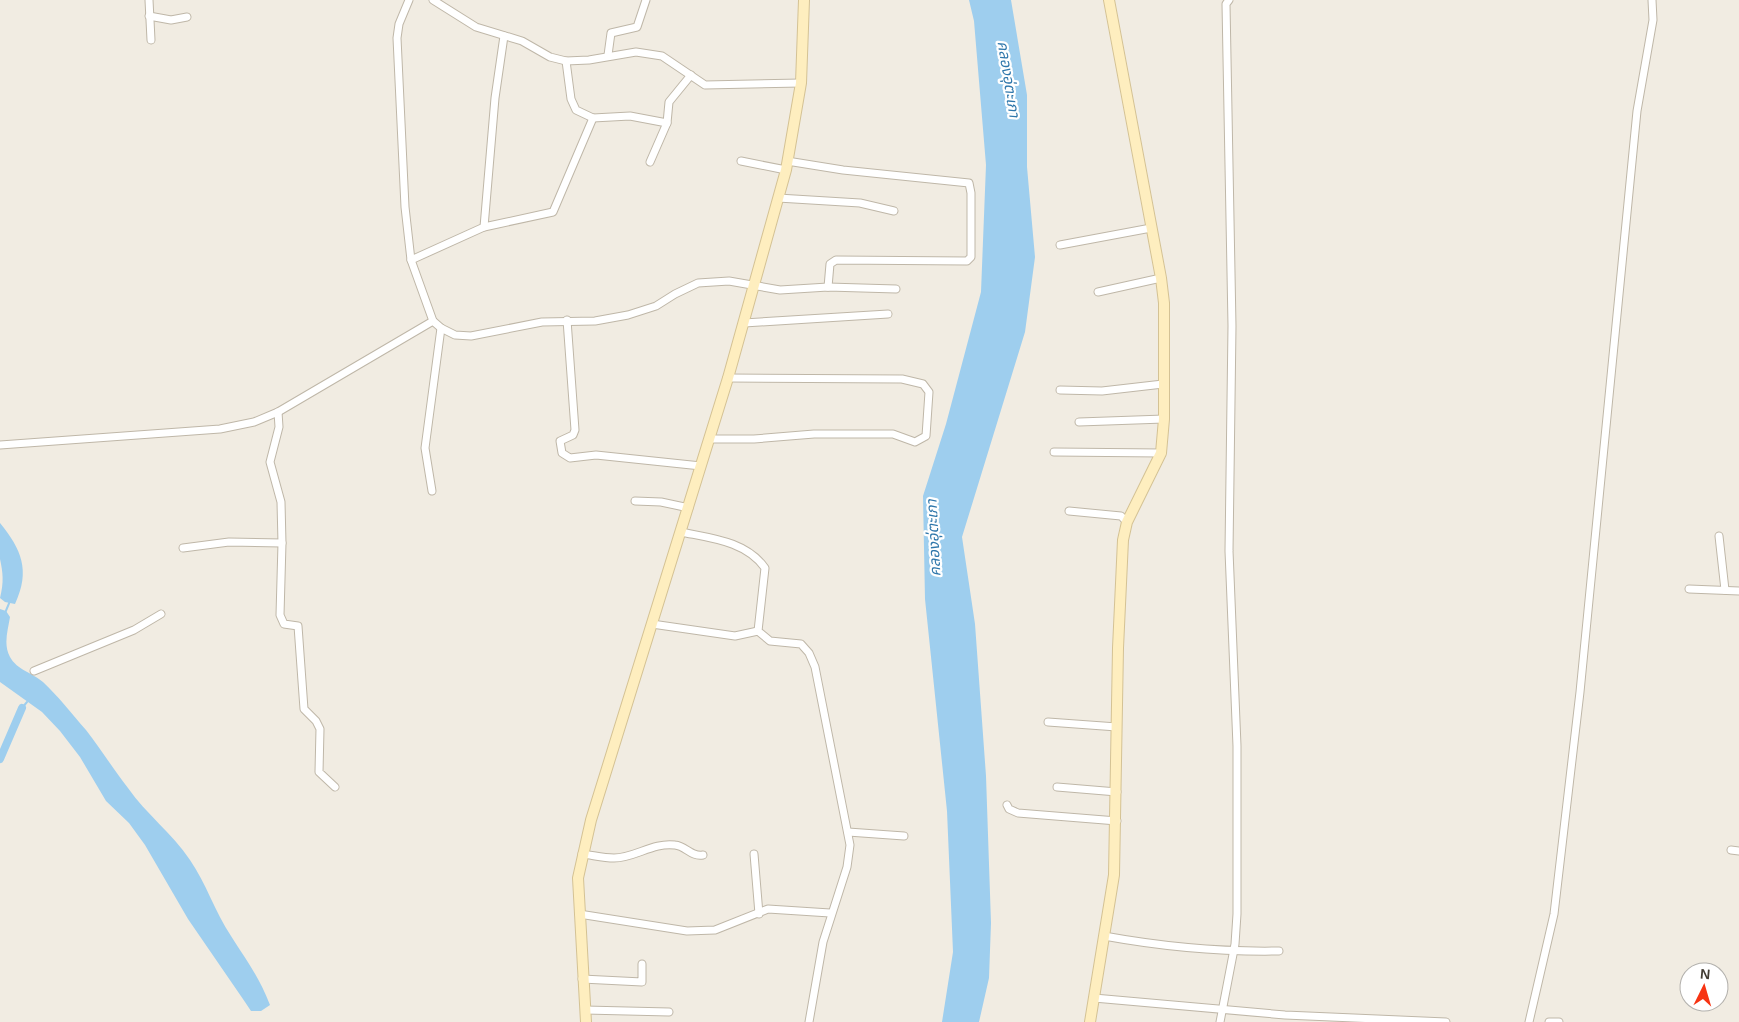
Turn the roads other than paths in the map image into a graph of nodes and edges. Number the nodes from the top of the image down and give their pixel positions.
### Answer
1 (149, 0) edge
2 (409, 0) edge
3 (434, 0) edge
4 (646, 0) edge
5 (804, 0) edge
6 (1109, 0) edge
7 (1229, 0) edge
8 (1652, 0) edge
9 (148, 16) junction
10 (187, 17) dead end
11 (504, 36) junction
12 (151, 40) dead end
13 (608, 55) junction
14 (566, 61) junction
15 (691, 75) junction
16 (801, 83) junction
17 (593, 118) junction
18 (667, 123) junction
19 (741, 161) dead end
20 (650, 162) dead end
21 (787, 166) junction
22 (778, 198) junction
23 (894, 211) dead end
24 (484, 226) junction
25 (1151, 228) junction
26 (1060, 245) dead end
27 (411, 260) junction
28 (1161, 278) junction
29 (754, 284) junction
30 (828, 287) junction
31 (896, 289) dead end
32 (1098, 292) dead end
33 (888, 314) dead end
34 (567, 320) junction
35 (433, 321) junction
36 (744, 323) junction
37 (441, 328) junction
38 (728, 378) junction
39 (1163, 384) junction
40 (1060, 390) dead end
41 (278, 412) junction
42 (1164, 419) junction
43 (1079, 422) dead end
44 (709, 439) junction
45 (0, 445) edge
46 (1054, 452) dead end
47 (1161, 453) junction
48 (701, 466) junction
49 (432, 491) dead end
50 (635, 500) dead end
51 (689, 508) junction
52 (1069, 510) dead end
53 (1127, 522) junction
54 (681, 532) junction
55 (1719, 536) dead end
56 (282, 543) junction
57 (182, 548) dead end
58 (1689, 589) dead end
59 (1724, 590) junction
60 (1739, 591) edge
61 (161, 614) dead end
62 (652, 624) junction
63 (758, 632) junction
64 (34, 671) dead end
65 (1048, 722) dead end
66 (1117, 727) junction
67 (335, 787) dead end
68 (1057, 787) dead end
69 (1117, 792) junction
70 (1007, 805) dead end
71 (1117, 821) junction
72 (848, 832) junction
73 (904, 836) dead end
74 (582, 854) junction
75 (754, 854) dead end
76 (703, 855) dead end
77 (830, 913) junction
78 (580, 914) junction
79 (759, 914) junction
80 (1104, 936) junction
81 (1234, 950) junction
82 (1279, 951) dead end
83 (642, 964) dead end
84 (582, 979) junction
85 (1094, 998) junction
86 (585, 1010) junction
87 (1222, 1010) junction
88 (669, 1012) dead end
89 (586, 1022) edge
90 (809, 1022) edge
91 (1090, 1022) edge
92 (1220, 1022) edge
93 (1446, 1022) edge
94 (1530, 1022) edge
95 (1549, 1022) edge
96 (1559, 1022) edge

1 - 9 street
2 - 27 street
3 - 11 street
4 - 13 street
5 - 16 street
6 - 25 street
7 - 81 street
8 - 94 street
9 - 10 street
9 - 12 street
11 - 14 street
11 - 24 street
13 - 14 street
13 - 15 street
14 - 17 street
15 - 16 street
15 - 18 street
16 - 21 street
17 - 18 street
17 - 24 street
18 - 20 street
19 - 21 street
21 - 22 street
21 - 30 street
22 - 23 street
22 - 29 street
24 - 27 street
25 - 26 street
25 - 28 street
27 - 35 street
28 - 32 street
28 - 39 street
29 - 30 street
29 - 34 street
29 - 36 street
30 - 31 street
33 - 36 street
34 - 37 street
34 - 48 street
35 - 37 street
35 - 41 street
36 - 38 street
37 - 49 street
38 - 44 street
38 - 44 street
39 - 40 street
39 - 42 street
41 - 45 street
41 - 56 street
42 - 43 street
42 - 47 street
44 - 48 street
46 - 47 street
47 - 53 street
48 - 51 street
50 - 51 street
51 - 54 street
52 - 53 street
53 - 66 street
54 - 62 street
54 - 63 street
55 - 59 street
56 - 57 street
56 - 67 street
58 - 59 street
59 - 60 street
61 - 64 street
62 - 63 street
62 - 74 street
63 - 72 street
65 - 66 street
66 - 69 street
68 - 69 street
69 - 71 street
70 - 71 street
71 - 80 street
72 - 73 street
72 - 77 street
74 - 76 street
74 - 78 street
75 - 79 street
77 - 79 street
77 - 90 street
78 - 79 street
78 - 84 street
80 - 81 street
80 - 85 street
81 - 82 street
81 - 87 street
83 - 84 street
84 - 86 street
85 - 87 street
85 - 91 street
86 - 88 street
86 - 89 street
87 - 92 street
87 - 93 street
95 - 96 street

